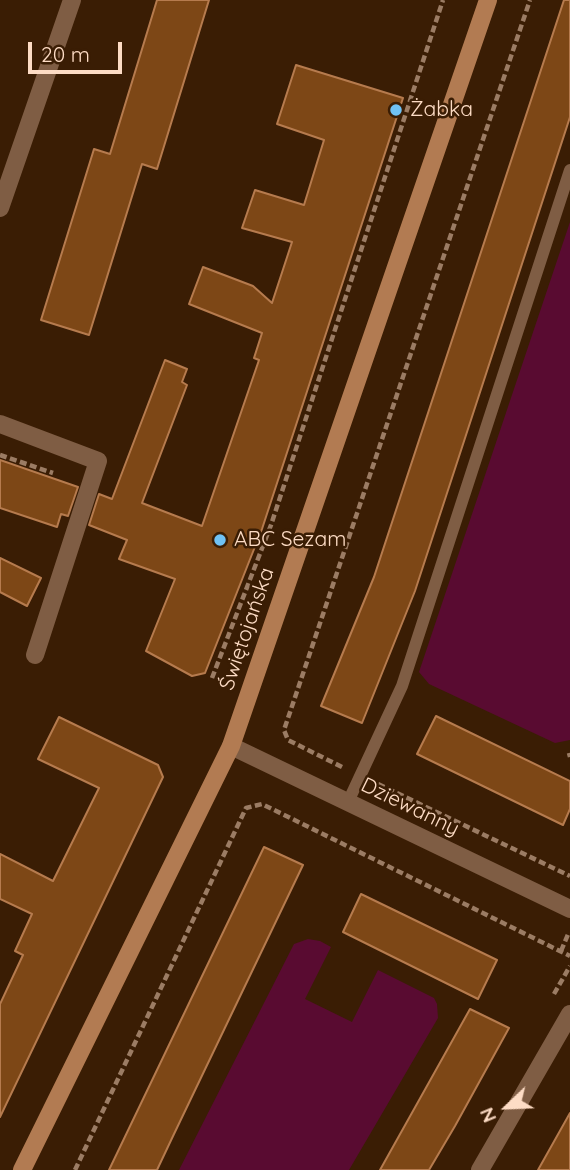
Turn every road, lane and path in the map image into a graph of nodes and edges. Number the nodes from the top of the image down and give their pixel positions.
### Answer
1 (72, 0) edge
2 (443, 0) edge
3 (488, 0) edge
4 (530, 0) edge
5 (570, 170) edge
6 (0, 208) edge
7 (0, 424) edge
8 (0, 455) edge
9 (90, 486) junction
10 (35, 655) dead end
11 (212, 678) dead end
12 (231, 746) junction
13 (361, 775) junction
14 (348, 802) junction
15 (570, 876) edge
16 (570, 909) edge
17 (570, 929) edge
18 (561, 951) junction
19 (570, 956) edge
20 (570, 1014) edge
21 (22, 1170) edge
22 (75, 1170) edge
23 (480, 1170) edge

1 - 6 street
2 - 11 path
3 - 12 street, Świętojańska
4 - 13 path
5 - 13 lane
7 - 9 street
8 - 9 path
9 - 10 street
12 - 14 street, Dziewanny
12 - 21 street, Świętojańska
13 - 14 lane
13 - 15 path
14 - 16 street, Dziewanny
17 - 18 path
18 - 19 path
18 - 22 path
20 - 23 street

